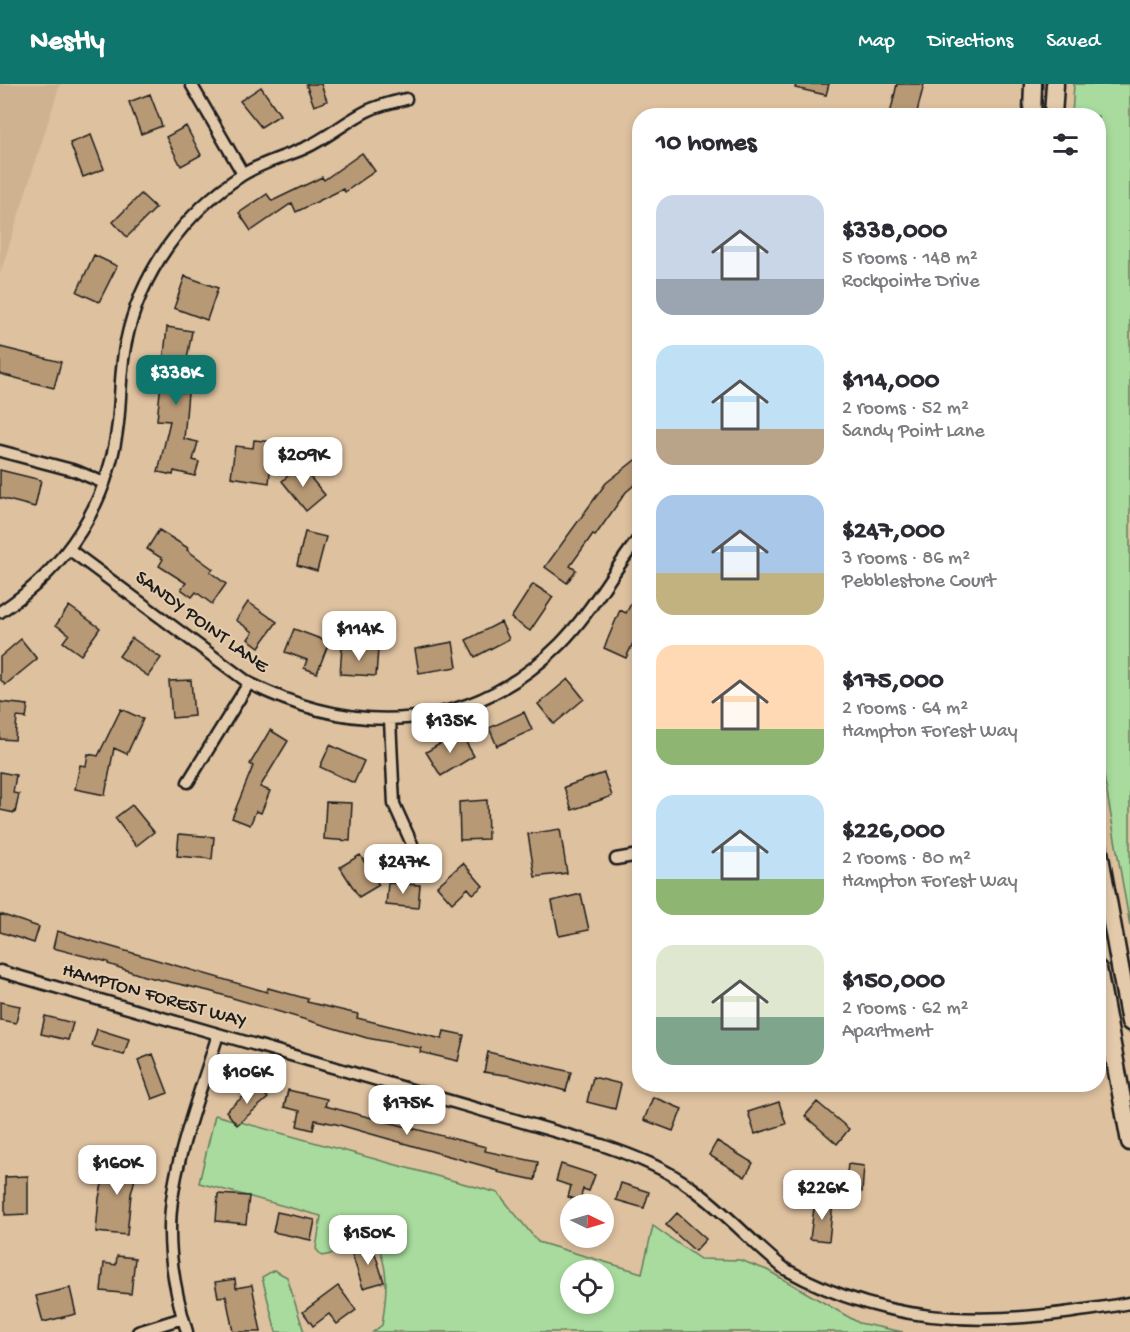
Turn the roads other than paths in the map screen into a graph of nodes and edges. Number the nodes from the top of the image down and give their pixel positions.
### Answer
1 (191, 84) edge
2 (1033, 84) edge
3 (1055, 84) edge
4 (406, 99) dead end
5 (1032, 108) edge
6 (1054, 108) edge
7 (243, 174) junction
8 (0, 451) edge
9 (104, 483) junction
10 (632, 547) edge
11 (70, 550) junction
12 (0, 612) edge
13 (249, 683) junction
14 (390, 720) junction
15 (188, 782) dead end
16 (412, 844) dead end
17 (632, 856) edge
18 (616, 859) dead end
19 (1106, 890) edge
20 (0, 971) edge
21 (1106, 1012) edge
22 (1130, 1022) edge
23 (218, 1034) junction
24 (1130, 1142) edge
25 (1130, 1303) edge
26 (183, 1318) junction
27 (138, 1332) edge
28 (187, 1332) edge

1 - 7 street
2 - 5 main road
3 - 6 main road
4 - 7 street
7 - 9 street
8 - 9 street
9 - 11 street
10 - 14 street, SANDY POINT LANE
11 - 12 street
11 - 13 street, SANDY POINT LANE
13 - 14 street, SANDY POINT LANE
13 - 15 street
14 - 16 street
17 - 18 street
19 - 22 main road
20 - 23 street, HAMPTON FOREST WAY
21 - 24 main road
23 - 25 street, HAMPTON FOREST WAY
23 - 26 street
26 - 27 street
26 - 28 street

